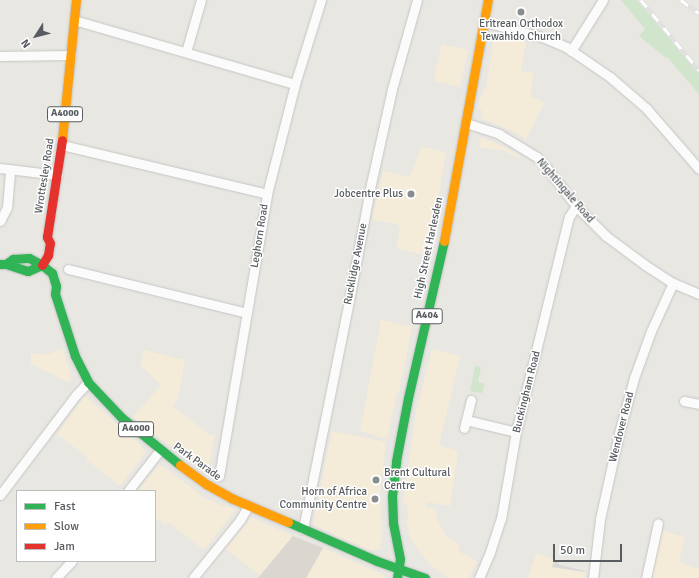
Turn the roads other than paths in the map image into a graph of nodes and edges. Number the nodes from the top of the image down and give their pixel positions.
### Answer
1 (76, 0) edge
2 (201, 0) edge
3 (321, 0) edge
4 (417, 0) edge
5 (488, 0) edge
6 (603, 0) edge
7 (74, 20) junction
8 (485, 22) junction
9 (571, 51) junction
10 (186, 52) junction
11 (70, 55) junction
12 (0, 56) edge
13 (295, 84) junction
14 (466, 123) junction
15 (62, 145) junction
16 (0, 168) edge
17 (10, 169) junction
18 (699, 169) edge
19 (58, 175) junction
20 (267, 194) junction
21 (576, 206) junction
22 (0, 221) edge
23 (3, 264) edge
24 (42, 265) junction
25 (68, 269) dead end
26 (44, 282) joint
27 (673, 283) junction
28 (55, 294) junction
29 (699, 294) edge
30 (247, 313) junction
31 (88, 382) junction
32 (471, 400) dead end
33 (684, 401) dead end
34 (699, 404) edge
35 (516, 432) junction
36 (160, 450) junction
37 (219, 476) dead end
38 (129, 490) edge
39 (0, 495) edge
40 (248, 506) junction
41 (658, 523) dead end
42 (303, 529) junction
43 (71, 562) edge
44 (400, 568) junction
45 (56, 578) edge
46 (193, 578) edge
47 (397, 578) edge
48 (425, 578) edge
49 (479, 578) edge
50 (593, 578) edge
51 (646, 578) edge

1 - 7 main road, Wrottesley Road / A4000
2 - 10 street
3 - 13 street, Leghorn Road
4 - 42 street, Rucklidge Avenue
5 - 8 main road, High Street Harlesden / A404
6 - 9 street
7 - 10 street
7 - 11 main road, Wrottesley Road / A4000
8 - 9 street
8 - 14 main road, High Street Harlesden / A404
9 - 18 street
10 - 13 street
11 - 12 street
11 - 15 main road, Wrottesley Road / A4000
13 - 20 street, Leghorn Road
14 - 21 street, Nightingale Road
14 - 44 main road, High Street Harlesden / A404
15 - 19 main road, Wrottesley Road / A4000
15 - 20 street
16 - 17 street
17 - 19 street
17 - 22 street
19 - 24 main road, Wrottesley Road / A4000
20 - 30 street, Leghorn Road
21 - 27 street, Nightingale Road
21 - 35 street, Buckingham Road
23 - 24 main road
24 - 26 main road, Wrottesley Road / A4000
24 - 28 main road, Park Parade / A4000
25 - 30 street
26 - 28 main road, Park Parade / A4000
27 - 29 street, Nightingale Road
27 - 50 street, Wendover Road
28 - 31 main road, Park Parade / A4000
30 - 37 street, Leghorn Road
31 - 36 main road, Park Parade / A4000
31 - 39 street
32 - 35 street
33 - 34 street
35 - 49 street, Buckingham Road
36 - 38 street
36 - 40 main road, Park Parade / A4000
40 - 42 main road, Park Parade / A4000
40 - 46 street
41 - 51 street
42 - 44 main road, Park Parade / A4000
43 - 45 street
44 - 47 main road, A404
44 - 48 main road

